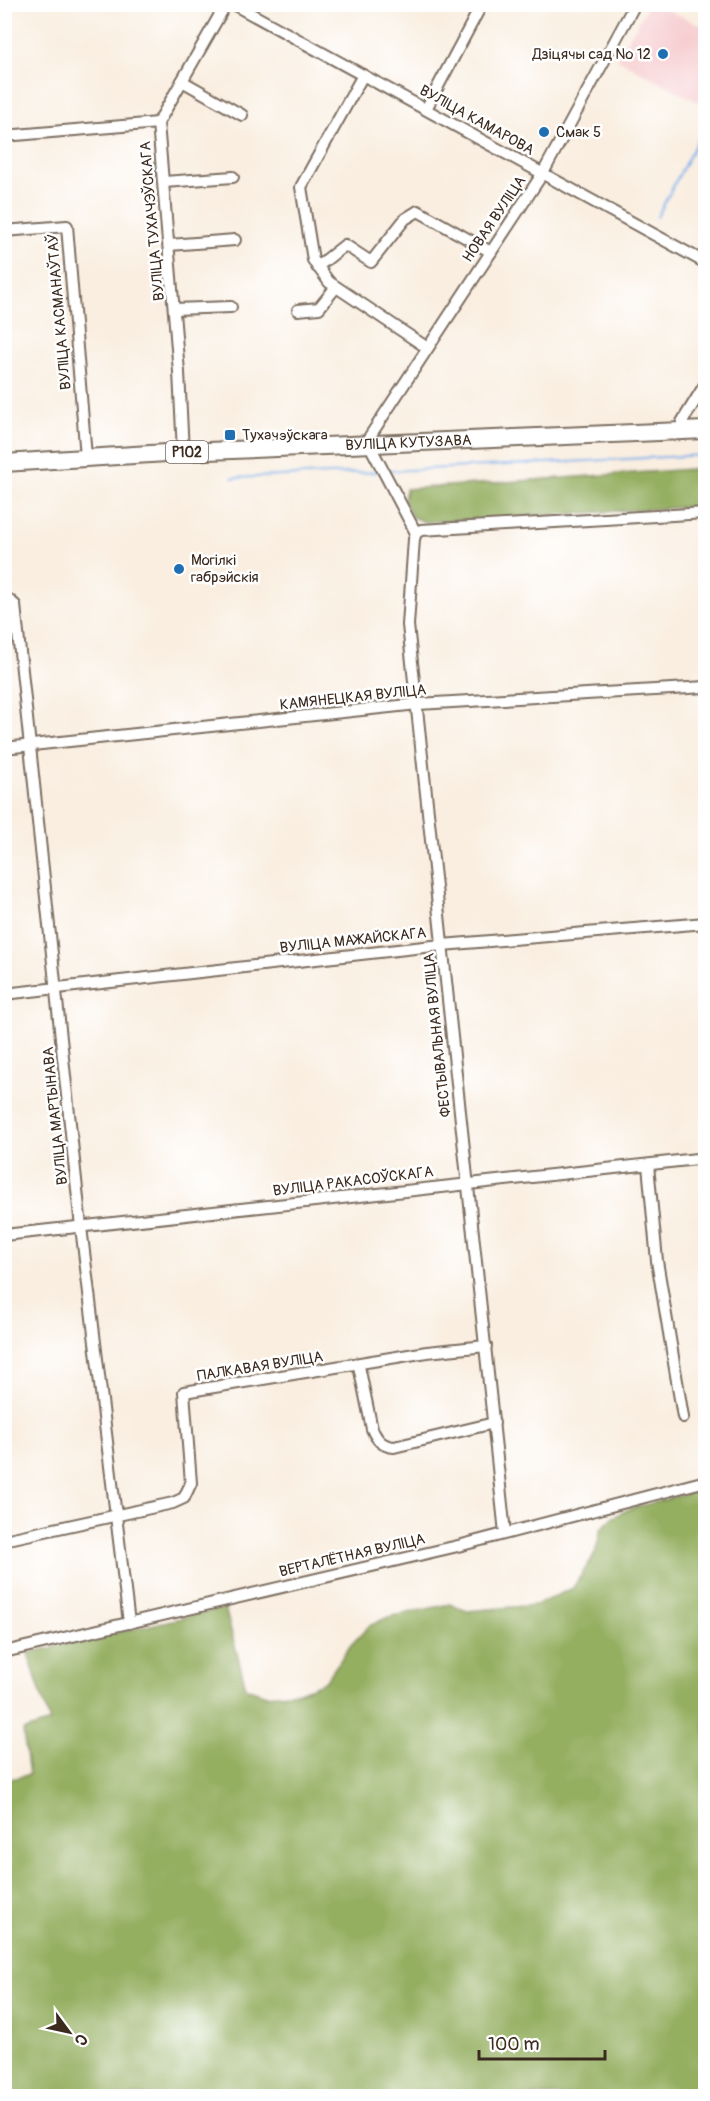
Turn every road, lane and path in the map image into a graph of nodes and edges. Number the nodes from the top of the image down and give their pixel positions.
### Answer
1 (226, 4) edge
2 (233, 4) edge
3 (482, 4) edge
4 (634, 4) edge
5 (363, 75) junction
6 (183, 81) junction
7 (426, 109) junction
8 (242, 115) dead end
9 (158, 123) junction
10 (4, 136) edge
11 (543, 173) junction
12 (232, 177) dead end
13 (164, 182) junction
14 (4, 231) edge
15 (234, 240) dead end
16 (169, 245) junction
17 (491, 252) junction
18 (705, 263) edge
19 (316, 267) junction
20 (336, 287) junction
21 (231, 307) dead end
22 (174, 309) junction
23 (298, 310) dead end
24 (426, 347) junction
25 (705, 383) edge
26 (705, 430) edge
27 (682, 431) junction
28 (369, 444) junction
29 (183, 452) junction
30 (86, 457) junction
31 (4, 463) edge
32 (705, 513) edge
33 (418, 531) junction
34 (4, 596) edge
35 (705, 687) edge
36 (418, 704) junction
37 (31, 746) junction
38 (4, 748) edge
39 (705, 923) edge
40 (442, 945) junction
41 (58, 989) junction
42 (4, 994) edge
43 (705, 1158) edge
44 (648, 1165) junction
45 (468, 1182) junction
46 (81, 1227) junction
47 (4, 1235) edge
48 (486, 1346) junction
49 (359, 1366) junction
50 (683, 1417) dead end
51 (494, 1423) junction
52 (705, 1481) edge
53 (116, 1515) junction
54 (505, 1533) junction
55 (4, 1540) edge
56 (129, 1623) junction
57 (4, 1652) edge

1 - 6 street, ВУЛІЦА ТУХАЧЭЎСКАГА
2 - 5 street, ВУЛІЦА КАМАРОВА
3 - 7 street
4 - 11 street, НОВАЯ ВУЛІЦА
5 - 7 street, ВУЛІЦА КАМАРОВА
5 - 19 street
6 - 8 street
6 - 9 street, ВУЛІЦА ТУХАЧЭЎСКАГА
7 - 11 street, ВУЛІЦА КАМАРОВА
9 - 10 street
9 - 13 street, ВУЛІЦА ТУХАЧЭЎСКАГА
11 - 17 street, НОВАЯ ВУЛІЦА
11 - 18 street, ВУЛІЦА КАМАРОВА
12 - 13 street
13 - 16 street, ВУЛІЦА ТУХАЧЭЎСКАГА
14 - 30 street, ВУЛІЦА КАСМАНАЎТАЎ
15 - 16 street
16 - 22 street, ВУЛІЦА ТУХАЧЭЎСКАГА
17 - 19 street
17 - 24 street, НОВАЯ ВУЛІЦА
19 - 20 street
20 - 23 street
20 - 24 street
21 - 22 street
22 - 29 street, ВУЛІЦА ТУХАЧЭЎСКАГА
24 - 28 street, НОВАЯ ВУЛІЦА
25 - 27 street
26 - 27 main road, ВУЛІЦА КУТУЗАВА / Р102
27 - 28 main road, ВУЛІЦА КУТУЗАВА / Р102
28 - 29 main road, ВУЛІЦА КУТУЗАВА / Р102
28 - 33 street
29 - 30 main road, ВУЛІЦА КУТУЗАВА / Р102
30 - 31 main road, ВУЛІЦА КУТУЗАВА / Р102
32 - 33 street
33 - 36 street, ФЕСТЫВАЛЬНАЯ ВУЛІЦА
34 - 37 street, ВУЛІЦА МАРТЫНАВА
35 - 36 street, КАМЯНЕЦКАЯ ВУЛІЦА
36 - 37 street, КАМЯНЕЦКАЯ ВУЛІЦА
36 - 40 street, ФЕСТЫВАЛЬНАЯ ВУЛІЦА
37 - 38 street, КАМЯНЕЦКАЯ ВУЛІЦА
37 - 41 street, ВУЛІЦА МАРТЫНАВА
39 - 40 street, ВУЛІЦА МАЖАЙСКАГА
40 - 41 street, ВУЛІЦА МАЖАЙСКАГА
40 - 45 street, ФЕСТЫВАЛЬНАЯ ВУЛІЦА
41 - 42 street, ВУЛІЦА МАЖАЙСКАГА
41 - 46 street, ВУЛІЦА МАРТЫНАВА
43 - 44 street, ВУЛІЦА РАКАСОЎСКАГА
44 - 45 street, ВУЛІЦА РАКАСОЎСКАГА
44 - 50 street
45 - 46 street, ВУЛІЦА РАКАСОЎСКАГА
45 - 48 street, ФЕСТЫВАЛЬНАЯ ВУЛІЦА
46 - 47 street, ВУЛІЦА РАКАСОЎСКАГА
46 - 53 street, ВУЛІЦА МАРТЫНАВА
48 - 49 street, ПАЛКАВАЯ ВУЛІЦА
48 - 51 street, ФЕСТЫВАЛЬНАЯ ВУЛІЦА
49 - 51 street
49 - 53 street, ПАЛКАВАЯ ВУЛІЦА
51 - 54 street, ФЕСТЫВАЛЬНАЯ ВУЛІЦА
52 - 54 street, ВЕРТАЛЁТНАЯ ВУЛІЦА
53 - 55 street, ПАЛКАВАЯ ВУЛІЦА
53 - 56 street, ВУЛІЦА МАРТЫНАВА
54 - 56 street, ВЕРТАЛЁТНАЯ ВУЛІЦА
56 - 57 street, ВЕРТАЛЁТНАЯ ВУЛІЦА

